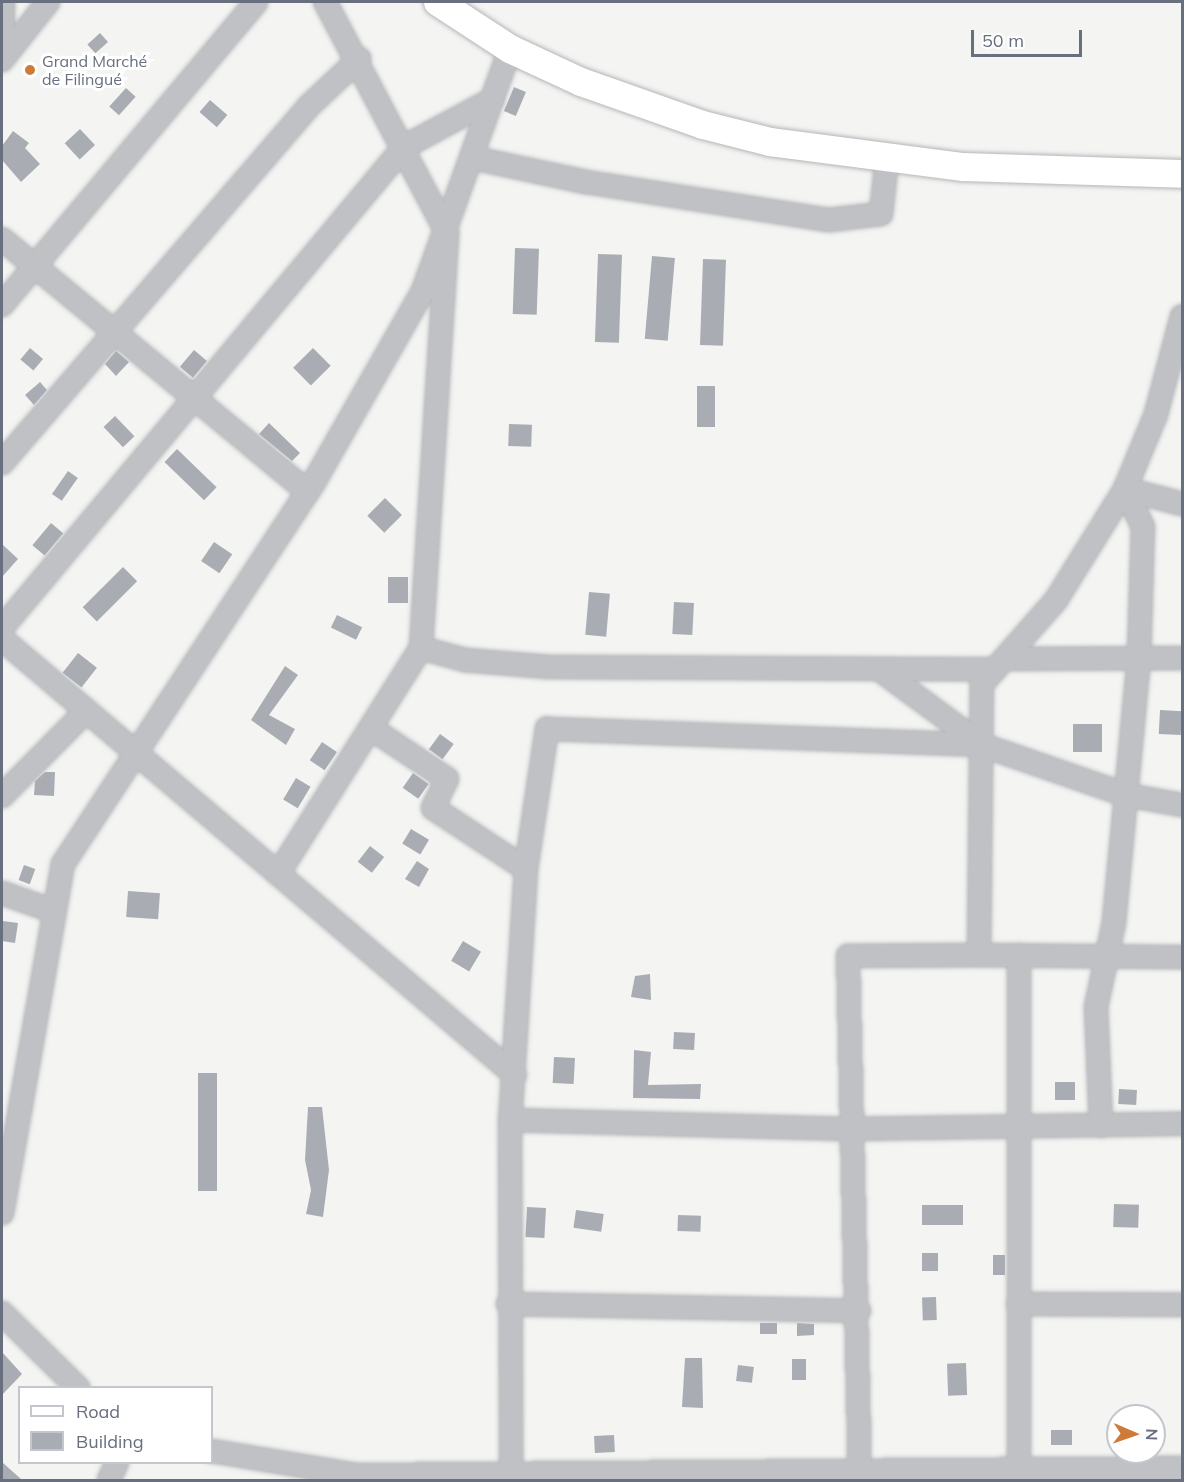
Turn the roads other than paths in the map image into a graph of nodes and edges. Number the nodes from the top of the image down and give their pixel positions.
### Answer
1 (3, 2) edge
2 (48, 2) edge
3 (256, 2) edge
4 (325, 2) edge
5 (438, 2) edge
6 (510, 49) junction
7 (2, 59) edge
8 (360, 59) junction
9 (493, 99) junction
10 (404, 147) junction
11 (473, 158) junction
12 (887, 159) junction
13 (1182, 174) edge
14 (447, 232) junction
15 (2, 239) edge
16 (32, 268) junction
17 (2, 305) edge
18 (1182, 316) edge
19 (115, 330) junction
20 (197, 399) junction
21 (2, 463) edge
22 (1125, 489) junction
23 (308, 492) junction
24 (1182, 504) edge
25 (2, 628) edge
26 (2, 639) edge
27 (420, 648) junction
28 (1139, 657) junction
29 (1182, 658) edge
30 (999, 664) junction
31 (880, 670) junction
32 (86, 711) junction
33 (372, 729) junction
34 (982, 746) junction
35 (134, 751) junction
36 (1126, 795) junction
37 (2, 796) edge
38 (1182, 805) edge
39 (526, 869) junction
40 (278, 874) junction
41 (2, 893) edge
42 (53, 911) junction
43 (1019, 955) junction
44 (1107, 955) junction
45 (979, 956) junction
46 (1182, 957) edge
47 (515, 1075) junction
48 (10, 1105) edge
49 (510, 1120) junction
50 (1182, 1124) edge
51 (1101, 1126) junction
52 (1018, 1127) junction
53 (850, 1129) junction
54 (2, 1213) edge
55 (508, 1304) junction
56 (1018, 1304) junction
57 (1182, 1305) edge
58 (859, 1311) junction
59 (2, 1313) edge
60 (76, 1386) edge
61 (213, 1451) edge
62 (116, 1464) edge
63 (1182, 1468) edge
64 (1019, 1470) junction
65 (860, 1476) edge
66 (511, 1477) edge
67 (355, 1478) edge
68 (109, 1480) edge

1 - 7 street
2 - 7 street
3 - 16 street
4 - 8 street
5 - 6 main road
6 - 9 street
6 - 12 main road
8 - 10 street
8 - 19 street
9 - 10 street
9 - 11 street
10 - 14 street
10 - 20 street
11 - 12 street
11 - 14 street
12 - 13 main road
14 - 23 street
14 - 27 street
15 - 16 street
16 - 17 street
16 - 19 street
18 - 22 street
19 - 20 street
19 - 21 street
20 - 23 street
20 - 25 street
22 - 24 street
22 - 28 street
22 - 30 street
23 - 35 street
26 - 32 street
27 - 31 street
27 - 33 street
28 - 29 street
28 - 30 street
28 - 36 street
30 - 31 street
30 - 34 street
31 - 34 street
32 - 35 street
32 - 37 street
33 - 39 street
33 - 40 street
34 - 36 street
34 - 39 street
34 - 45 street
35 - 40 street
35 - 42 street
36 - 38 street
36 - 44 street
39 - 47 street
40 - 47 street
41 - 42 street
42 - 48 street
43 - 44 street
43 - 45 street
43 - 52 street
44 - 46 street
44 - 51 street
45 - 53 street
47 - 49 street
48 - 54 street
49 - 53 street
49 - 55 street
50 - 51 street
51 - 52 street
52 - 53 street
52 - 56 street
53 - 58 street
55 - 58 street
55 - 66 street
56 - 57 street
56 - 64 street
58 - 65 street
59 - 60 street
61 - 67 street
62 - 68 street
63 - 64 street
64 - 65 street
65 - 66 street
66 - 67 street

